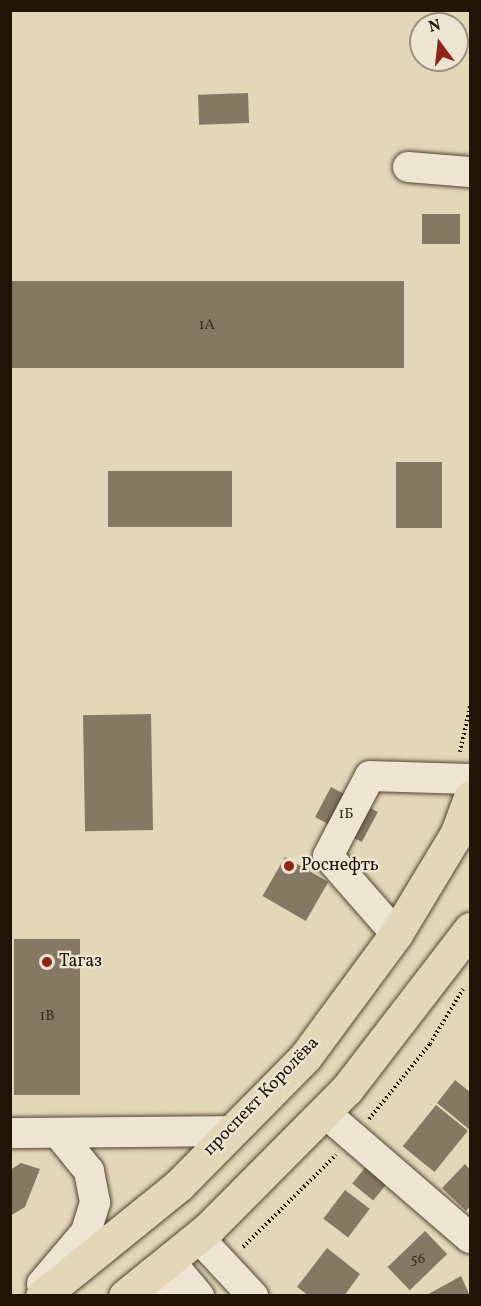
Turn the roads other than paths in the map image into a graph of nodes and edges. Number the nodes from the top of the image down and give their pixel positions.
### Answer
1 (408, 167) dead end
2 (471, 172) edge
3 (465, 785) edge
4 (471, 929) edge
5 (396, 934) junction
6 (324, 1112) junction
7 (228, 1131) junction
8 (10, 1133) edge
9 (58, 1133) junction
10 (198, 1237) junction
11 (471, 1238) edge
12 (163, 1277) edge
13 (33, 1296) edge
14 (42, 1296) edge
15 (124, 1296) edge
16 (199, 1296) edge
17 (253, 1296) edge

1 - 2 lane
3 - 5 main road, проспект Королёва
3 - 5 lane
4 - 6 main road
5 - 7 main road, проспект Королёва
6 - 10 main road
6 - 11 lane
7 - 9 lane
7 - 14 main road, проспект Королёва
8 - 9 lane
9 - 13 lane
10 - 12 main road
10 - 17 lane
12 - 15 main road
12 - 16 lane

